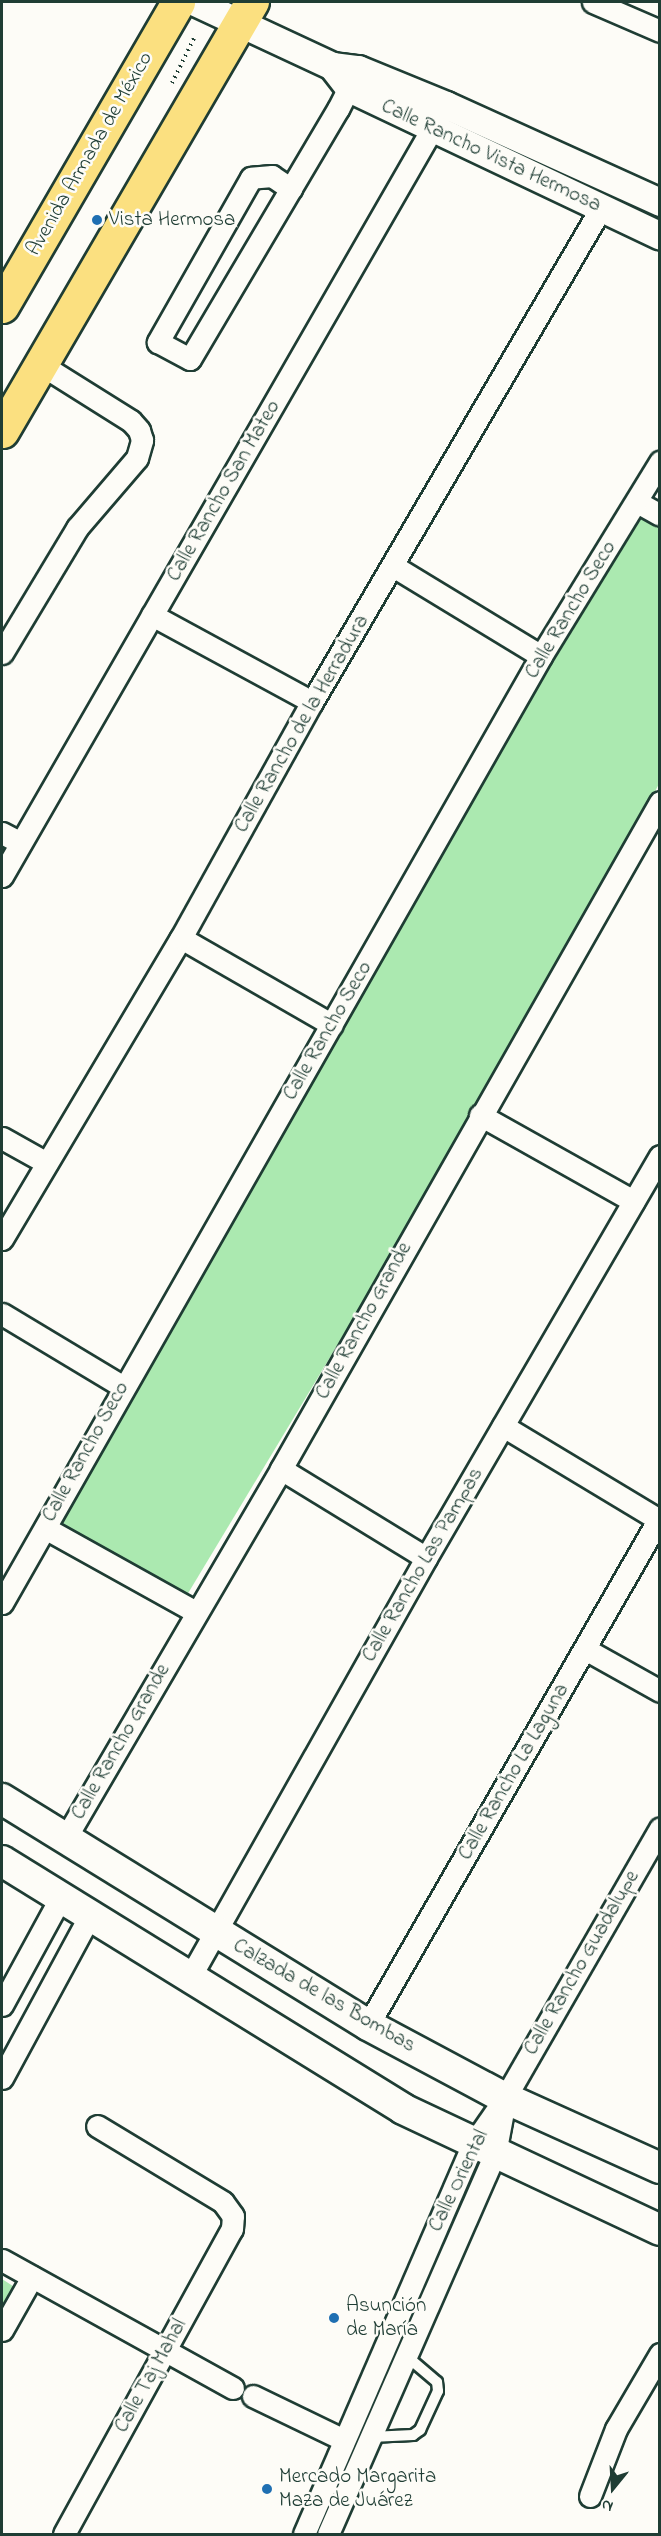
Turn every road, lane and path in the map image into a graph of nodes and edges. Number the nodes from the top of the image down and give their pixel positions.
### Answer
1 (195, 2) edge
2 (593, 2) edge
3 (245, 12) edge
4 (190, 29) edge
5 (660, 31) edge
6 (354, 79) junction
7 (171, 87) dead end
8 (446, 105) junction
9 (433, 128) junction
10 (291, 189) junction
11 (660, 202) edge
12 (601, 208) junction
13 (660, 236) edge
14 (2, 306) edge
15 (40, 364) junction
16 (2, 431) edge
17 (660, 462) edge
18 (637, 502) junction
19 (660, 515) edge
20 (393, 566) junction
21 (152, 615) junction
22 (2, 653) edge
23 (542, 656) junction
24 (312, 702) junction
25 (660, 802) edge
26 (2, 833) edge
27 (21, 843) junction
28 (2, 876) edge
29 (181, 938) junction
30 (332, 1025) junction
31 (480, 1115) junction
32 (2, 1138) edge
33 (660, 1156) edge
34 (47, 1163) junction
35 (633, 1201) junction
36 (2, 1239) edge
37 (2, 1314) edge
38 (122, 1386) junction
39 (503, 1426) junction
40 (281, 1470) junction
41 (659, 1518) edge
42 (45, 1528) junction
43 (426, 1558) junction
44 (2, 1603) edge
45 (196, 1612) junction
46 (585, 1649) junction
47 (660, 1691) edge
48 (2, 1799) edge
49 (660, 1828) edge
50 (65, 1839) junction
51 (2, 1861) edge
52 (61, 1897) junction
53 (90, 1915) junction
54 (215, 1932) junction
55 (190, 1977) junction
56 (2, 2005) edge
57 (368, 2025) junction
58 (2, 2074) edge
59 (505, 2098) junction
60 (98, 2126) dead end
61 (484, 2149) junction
62 (660, 2168) edge
63 (660, 2230) edge
64 (2, 2260) edge
65 (32, 2277) junction
66 (2, 2330) edge
67 (165, 2351) junction
68 (404, 2354) junction
69 (660, 2354) edge
70 (369, 2438) junction
71 (342, 2439) junction
72 (590, 2496) dead end
73 (64, 2535) edge
74 (304, 2535) edge
75 (328, 2535) edge

1 - 3 street, Calle Rancho Vista Hermosa
2 - 5 street
3 - 4 main road, Avenida Armada de México
3 - 6 street, Calle Rancho Vista Hermosa
4 - 7 path
4 - 14 main road, Avenida Armada de México
4 - 15 main road, Avenida Armada de México
6 - 8 street, Calle Rancho Vista Hermosa
6 - 9 street, Calle Rancho Vista Hermosa
6 - 10 street
8 - 9 street, Calle Rancho San Mateo
8 - 11 street, Calle Rancho Vista Hermosa
9 - 12 street, Calle Rancho Vista Hermosa
9 - 21 street, Calle Rancho San Mateo
10 - 10 street
12 - 13 street, Calle Rancho Vista Hermosa
12 - 20 street, Calle Rancho de la Herradura
15 - 16 main road, Avenida Armada de México
15 - 22 street
17 - 18 street, Calle Rancho Seco
18 - 19 street
18 - 23 street, Calle Rancho Seco
20 - 23 street
20 - 24 street, Calle Rancho de la Herradura
21 - 24 street
21 - 27 street, Calle Rancho San Mateo
23 - 30 street, Calle Rancho Seco
24 - 29 street, Calle Rancho de la Herradura
25 - 31 street, Calle Rancho Grande
26 - 27 street
27 - 28 street, Calle Rancho San Mateo
29 - 30 street
29 - 34 street, Calle Rancho de la Herradura
30 - 38 street, Calle Rancho Seco
31 - 35 street
31 - 40 street, Calle Rancho Grande
32 - 34 street
33 - 35 street, Calle Rancho Las Pampas
34 - 36 street, Calle Rancho de la Herradura
35 - 39 street, Calle Rancho Las Pampas
37 - 38 street
38 - 42 street, Calle Rancho Seco
39 - 41 street
39 - 43 street, Calle Rancho Las Pampas
40 - 43 street
40 - 45 street, Calle Rancho Grande
41 - 46 street, Calle Rancho La Laguna
42 - 44 street, Calle Rancho Seco
42 - 45 street
43 - 54 street, Calle Rancho Las Pampas
45 - 50 street, Calle Rancho Grande
46 - 47 street
46 - 57 street, Calle Rancho La Laguna
48 - 50 main road, Calzada de las Bombas
49 - 59 street, Calle Rancho Guadalupe
50 - 54 main road, Calzada de las Bombas
51 - 52 main road
52 - 53 main road
52 - 56 street
53 - 55 main road
53 - 58 street
54 - 55 street, Calle Rancho Las Pampas
54 - 57 main road, Calzada de las Bombas
55 - 61 main road
57 - 59 main road, Calzada de las Bombas
59 - 61 street, Calle Oriental
59 - 62 main road, Calzada de las Bombas
60 - 67 street, Calle Taj Mahal
61 - 63 main road
61 - 68 street, Calle Oriental
61 - 71 street, Calle Oriental
64 - 65 street
65 - 66 street
65 - 67 street
67 - 71 street
67 - 73 street, Calle Taj Mahal
68 - 70 street, Calle Oriental
68 - 70 lane
69 - 72 street
70 - 75 street, Calle Oriental
71 - 74 street, Calle Oriental

